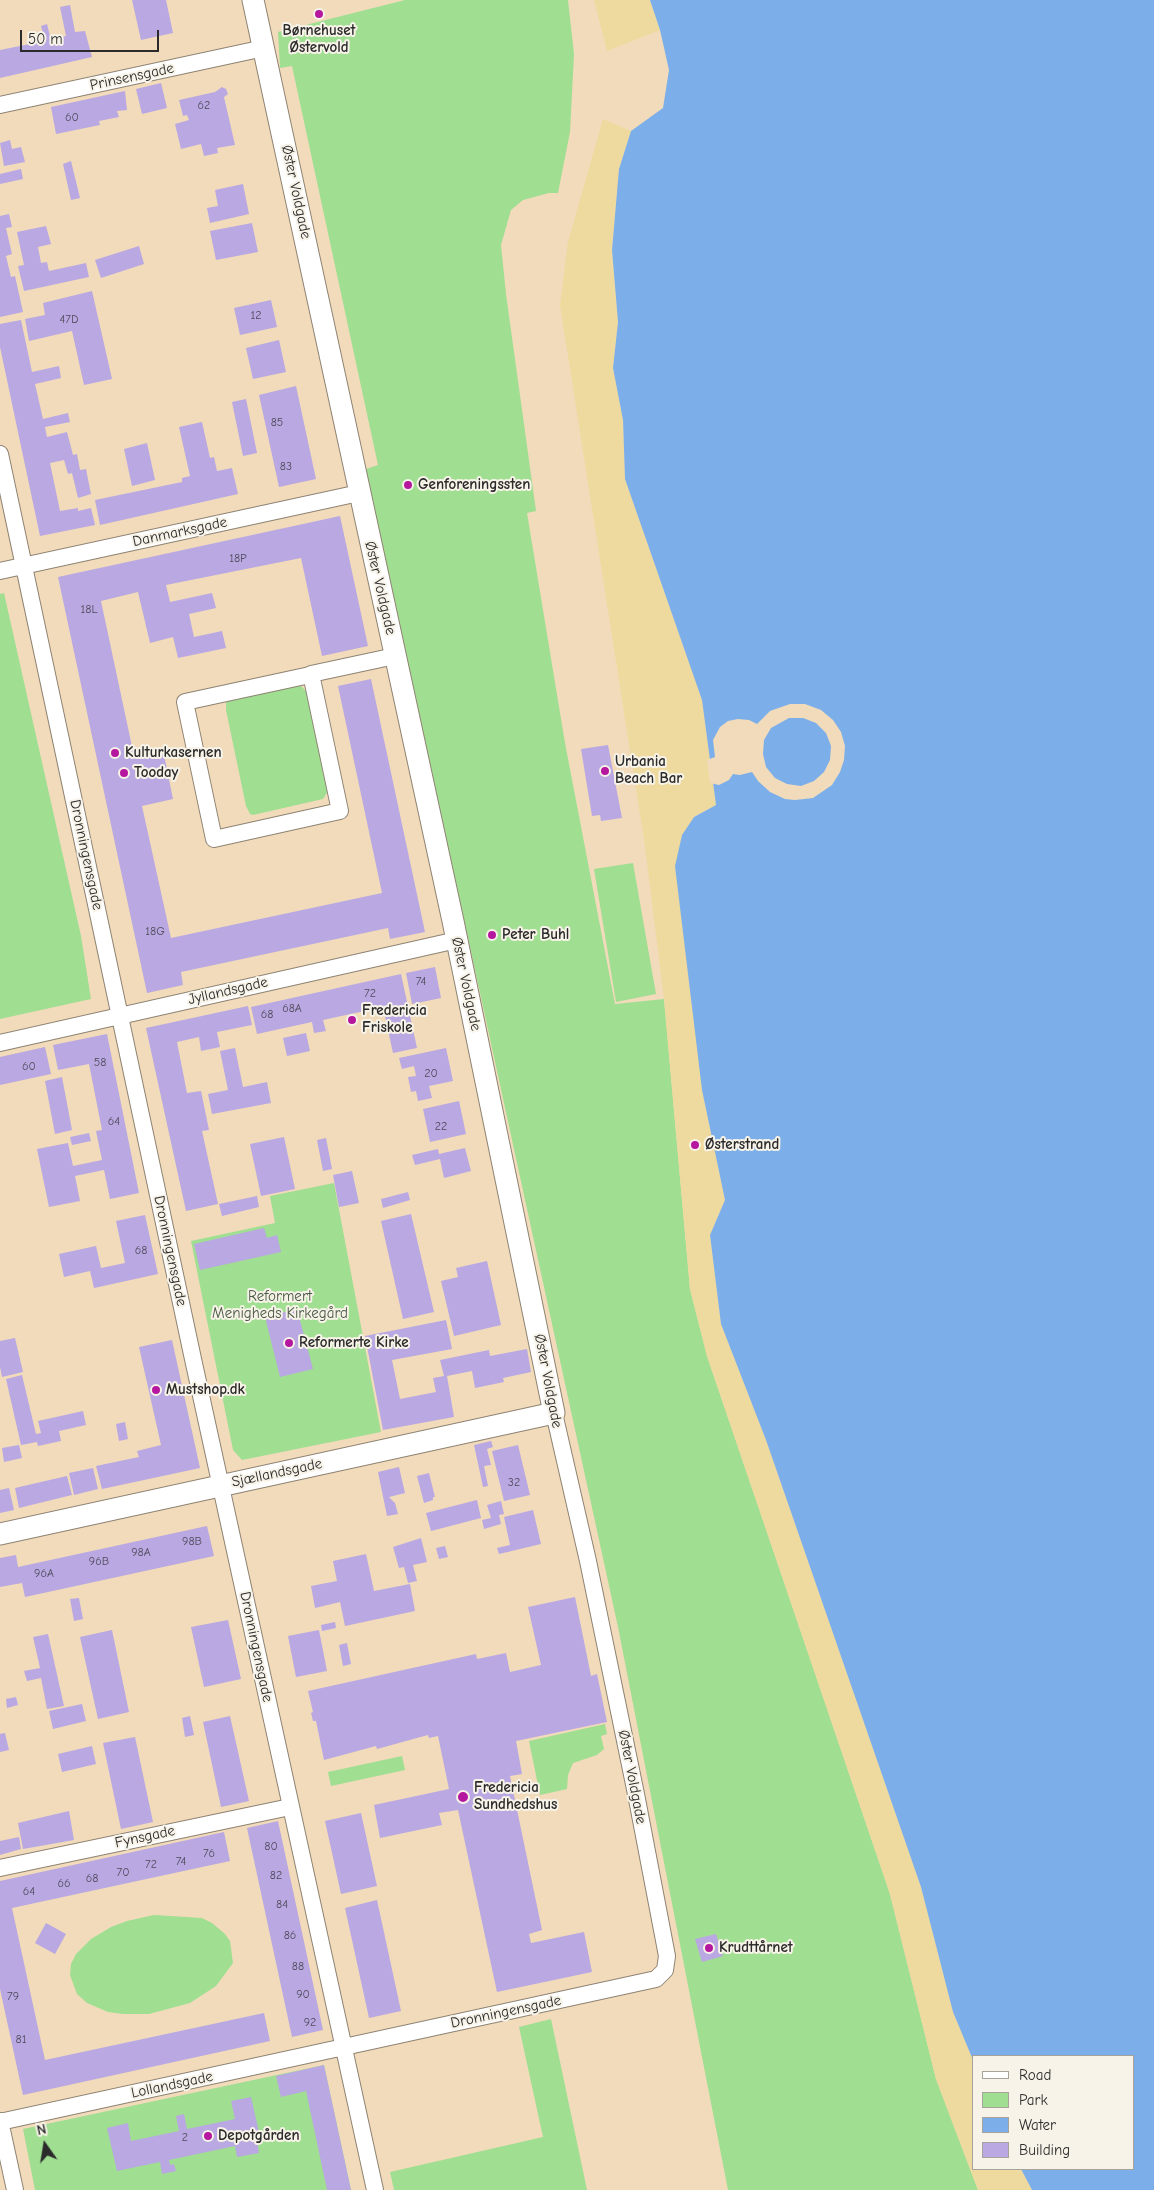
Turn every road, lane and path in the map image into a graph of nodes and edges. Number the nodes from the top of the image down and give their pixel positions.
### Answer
1 (253, 0) edge
2 (264, 48) junction
3 (0, 105) edge
4 (0, 454) edge
5 (359, 493) junction
6 (22, 566) junction
7 (0, 571) edge
8 (396, 656) junction
9 (311, 674) junction
10 (457, 940) junction
11 (120, 1016) junction
12 (0, 1042) edge
13 (554, 1412) junction
14 (222, 1485) junction
15 (0, 1534) edge
16 (290, 1807) junction
17 (0, 1868) edge
18 (665, 1970) joint
19 (344, 2047) junction
20 (0, 2121) edge
21 (15, 2190) edge
22 (375, 2190) edge

1 - 2 street, Øster Voldgade
2 - 3 street, Prinsensgade
2 - 5 street, Øster Voldgade
4 - 6 street, Dronningensgade
5 - 6 street, Danmarksgade
5 - 8 street, Øster Voldgade
6 - 7 street, Danmarksgade
6 - 11 street, Dronningensgade
8 - 9 street
8 - 10 street, Øster Voldgade
9 - 9 street
10 - 11 street, Jyllandsgade
10 - 13 street, Øster Voldgade
11 - 12 street, Jyllandsgade
11 - 14 street, Dronningensgade
13 - 14 street, Sjællandsgade
13 - 18 street, Øster Voldgade
14 - 15 street, Sjællandsgade
14 - 16 street, Dronningensgade
16 - 17 street, Fynsgade
16 - 19 street, Dronningensgade
18 - 19 street, Dronningensgade
19 - 20 street, Lollandsgade
19 - 22 street, Dronningensgade
20 - 21 street

